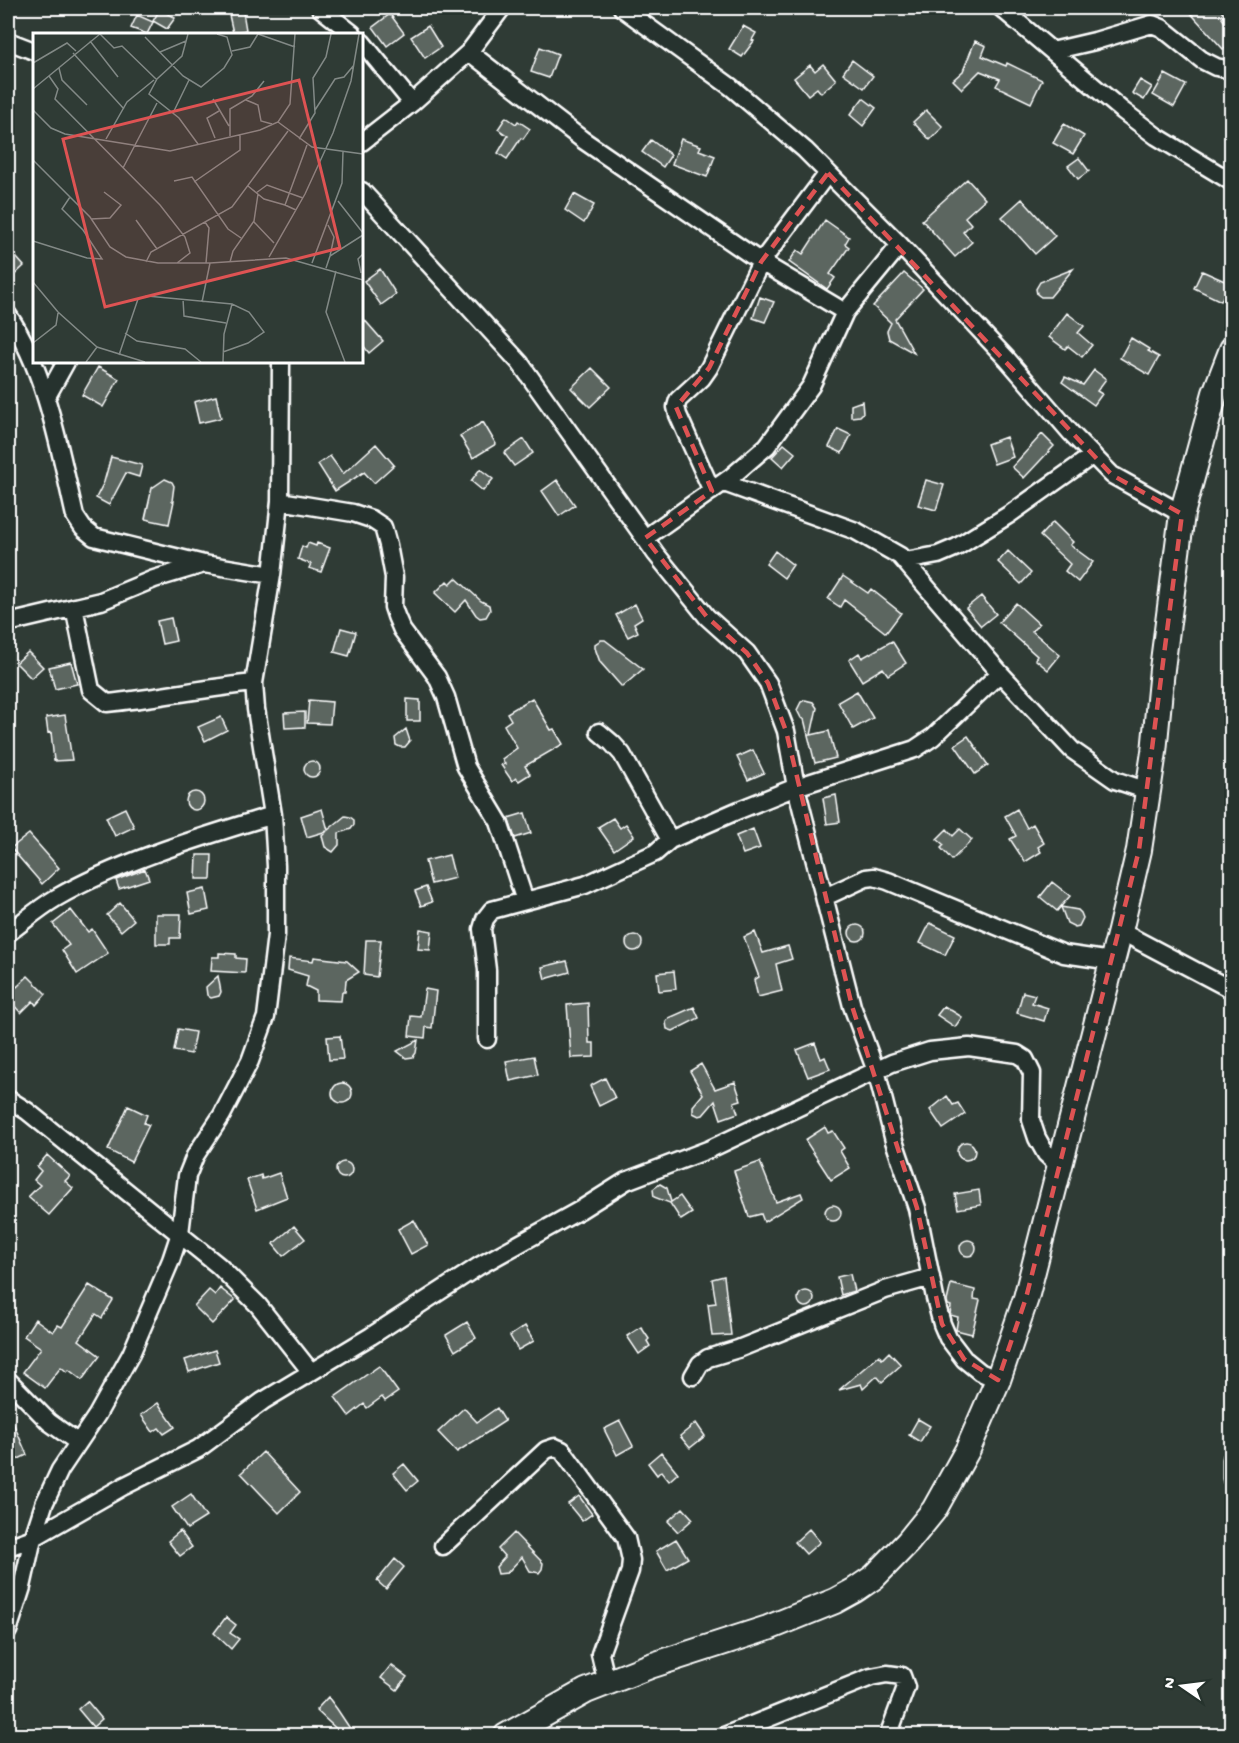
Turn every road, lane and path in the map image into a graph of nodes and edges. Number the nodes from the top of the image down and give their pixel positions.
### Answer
1 (320, 8) edge
2 (502, 8) edge
3 (622, 8) edge
4 (1001, 8) edge
5 (352, 33) edge
6 (8, 41) edge
7 (363, 43) edge
8 (33, 51) edge
9 (1052, 51) junction
10 (469, 52) junction
11 (1232, 70) edge
12 (412, 103) junction
13 (363, 141) edge
14 (828, 172) junction
15 (1232, 182) edge
16 (363, 192) edge
17 (900, 245) junction
18 (761, 262) junction
19 (844, 312) junction
20 (8, 315) edge
21 (1232, 350) edge
22 (65, 363) edge
23 (281, 363) edge
24 (46, 398) junction
25 (1093, 455) junction
26 (718, 487) junction
27 (280, 501) junction
28 (1182, 514) junction
29 (645, 538) junction
30 (905, 561) junction
31 (204, 564) junction
32 (272, 574) junction
33 (74, 607) junction
34 (8, 623) edge
35 (1000, 673) junction
36 (254, 683) junction
37 (599, 732) dead end
38 (796, 787) junction
39 (1148, 791) junction
40 (273, 815) junction
41 (670, 840) junction
42 (825, 897) junction
43 (525, 901) junction
44 (10, 929) edge
45 (1120, 931) junction
46 (1112, 961) junction
47 (1232, 990) edge
48 (487, 1039) dead end
49 (875, 1070) junction
50 (8, 1099) edge
51 (1060, 1167) junction
52 (180, 1233) junction
53 (931, 1277) junction
54 (311, 1372) junction
55 (693, 1376) dead end
56 (8, 1380) edge
57 (998, 1380) junction
58 (77, 1442) junction
59 (1232, 1459) edge
60 (1232, 1479) edge
61 (33, 1538) junction
62 (443, 1546) dead end
63 (8, 1547) edge
64 (8, 1631) edge
65 (607, 1683) junction
66 (506, 1736) edge
67 (724, 1736) edge
68 (888, 1736) edge

1 - 5 street
2 - 10 street
3 - 14 street
4 - 9 street
6 - 8 street
7 - 12 street
9 - 11 street
9 - 15 street
10 - 12 street
10 - 18 street
12 - 13 street
14 - 17 street
14 - 18 street
16 - 29 street
17 - 19 street
17 - 25 street
18 - 19 street
18 - 26 street
19 - 26 street
20 - 24 street
21 - 28 street
22 - 24 street
23 - 27 street
24 - 31 street
25 - 28 street
25 - 30 street
26 - 29 street
26 - 30 street
27 - 32 street
27 - 43 street
28 - 39 street
29 - 38 street
30 - 35 street
31 - 32 street
31 - 33 street
32 - 36 street
33 - 34 street
33 - 36 street
35 - 38 street
35 - 39 street
36 - 40 street
37 - 41 street
38 - 41 street
38 - 42 street
39 - 45 street
40 - 44 street
40 - 52 street
41 - 43 street
42 - 46 street
42 - 49 street
43 - 48 street
45 - 46 street
45 - 47 street
46 - 51 street
49 - 51 street
49 - 53 street
49 - 54 street
50 - 52 street
51 - 57 street
52 - 54 street
52 - 58 street
53 - 55 street
53 - 57 street
54 - 61 street
56 - 58 street
57 - 65 street
58 - 61 street
59 - 60 street
61 - 63 street
61 - 64 street
62 - 65 street
65 - 66 street
67 - 68 street

